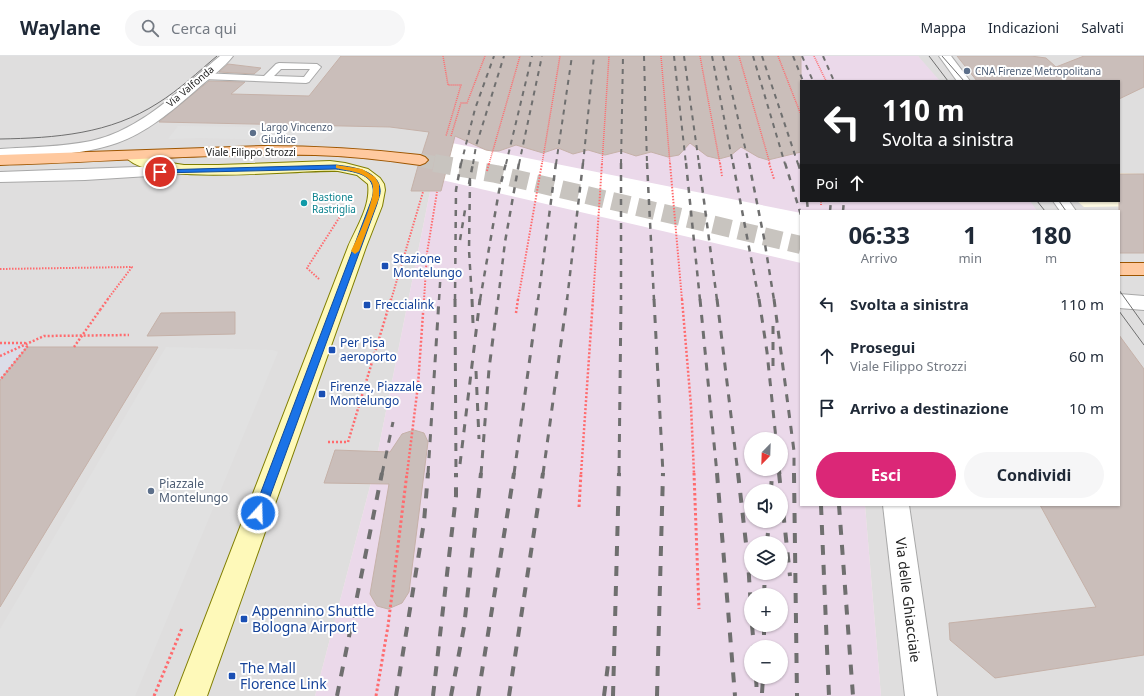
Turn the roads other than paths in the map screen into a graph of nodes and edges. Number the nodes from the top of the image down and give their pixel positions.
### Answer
1 (227, 56) edge
2 (945, 56) edge
3 (203, 76) junction
4 (267, 78) junction
5 (963, 80) edge
6 (0, 154) edge
7 (132, 156) junction
8 (0, 160) edge
9 (420, 160) tunnel mouth
10 (191, 170) junction
11 (85, 175) junction
12 (0, 177) edge
13 (1120, 269) edge
14 (1144, 269) edge
15 (1120, 301) edge
16 (1144, 303) edge
17 (1120, 315) edge
18 (1144, 315) edge
19 (896, 506) edge
20 (191, 696) edge
21 (921, 696) edge

1 - 3 street, Via Valfonda
2 - 5 street
3 - 4 lane
3 - 6 street, Via Valfonda
4 - 4 lane
7 - 8 main road
7 - 9 main road, Viale Filippo Strozzi
7 - 10 street
7 - 11 street, Viale Filippo Strozzi
10 - 11 street, Viale Filippo Strozzi
10 - 20 street
11 - 12 street, Viale Filippo Strozzi
13 - 14 main road
15 - 16 street
17 - 18 street
19 - 21 street, Via delle Ghiacciaie

